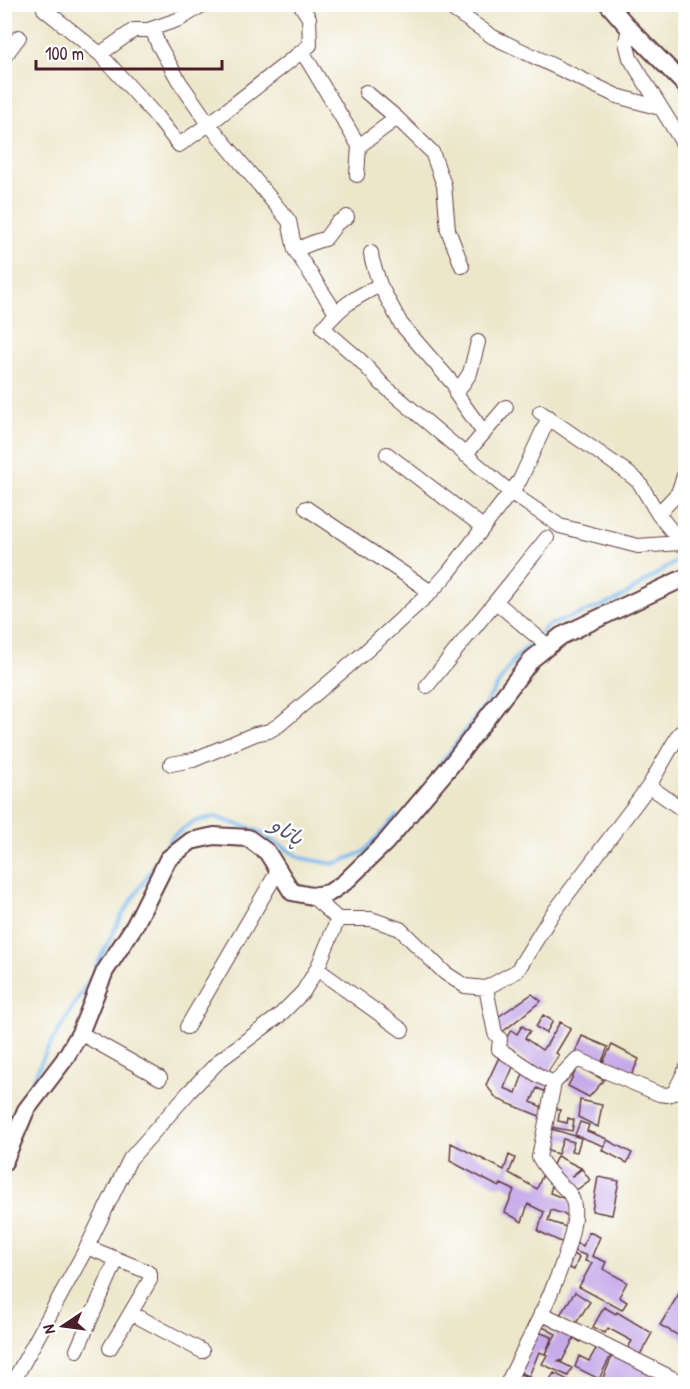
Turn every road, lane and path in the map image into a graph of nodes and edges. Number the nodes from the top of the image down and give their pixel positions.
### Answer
1 (51, 4) edge
2 (204, 4) edge
3 (300, 4) edge
4 (446, 4) edge
5 (608, 4) edge
6 (629, 28) junction
7 (152, 29) junction
8 (19, 37) dead end
9 (302, 51) junction
10 (100, 54) junction
11 (4, 57) edge
12 (686, 86) edge
13 (366, 92) dead end
14 (660, 108) junction
15 (397, 118) junction
16 (210, 124) junction
17 (359, 146) junction
18 (686, 148) edge
19 (357, 175) dead end
20 (347, 218) dead end
21 (295, 250) junction
22 (371, 253) dead end
23 (462, 266) dead end
24 (380, 285) junction
25 (336, 313) junction
26 (478, 342) dead end
27 (456, 394) junction
28 (506, 407) dead end
29 (484, 433) junction
30 (387, 454) dead end
31 (465, 455) junction
32 (686, 471) edge
33 (510, 492) junction
34 (306, 508) dead end
35 (658, 514) junction
36 (483, 527) junction
37 (547, 538) dead end
38 (683, 545) edge
39 (686, 577) edge
40 (431, 592) junction
41 (496, 602) junction
42 (548, 646) junction
43 (427, 686) dead end
44 (686, 728) edge
45 (171, 764) dead end
46 (650, 786) junction
47 (686, 812) edge
48 (279, 869) junction
49 (312, 896) junction
50 (338, 919) junction
51 (316, 969) junction
52 (486, 988) junction
53 (187, 1027) dead end
54 (402, 1030) dead end
55 (80, 1033) junction
56 (686, 1068) edge
57 (160, 1077) dead end
58 (554, 1083) junction
59 (4, 1162) edge
60 (87, 1247) junction
61 (117, 1259) junction
62 (131, 1312) junction
63 (541, 1313) junction
64 (110, 1348) dead end
65 (76, 1350) dead end
66 (202, 1351) dead end
67 (13, 1382) dead end
68 (507, 1384) edge
69 (684, 1384) edge

1 - 10 street
2 - 7 street
3 - 9 street
4 - 14 street
5 - 6 street
6 - 12 street
6 - 14 street
7 - 10 street
7 - 16 street
8 - 11 street
9 - 16 street
9 - 17 street
10 - 16 street
13 - 15 street
14 - 18 street
15 - 17 street
15 - 23 street
16 - 21 street
17 - 19 street
20 - 21 street
21 - 25 street
22 - 24 street
24 - 25 street
24 - 27 street
25 - 31 street
26 - 27 street
27 - 29 street
28 - 29 street
29 - 31 street
30 - 36 street
31 - 33 street
32 - 35 street
33 - 35 street
33 - 36 street
33 - 38 street
34 - 40 street
35 - 38 street
36 - 40 street
37 - 41 street
39 - 42 street
40 - 45 street
41 - 42 street
41 - 43 street
42 - 49 street
44 - 46 street
46 - 47 street
46 - 52 street
48 - 49 street
48 - 53 street
48 - 55 street
49 - 50 street
50 - 51 street
50 - 52 street
51 - 54 street
51 - 60 street
52 - 58 street
55 - 57 street
55 - 59 street
56 - 58 street
58 - 63 street
60 - 61 street
60 - 67 street
61 - 62 street
61 - 65 street
62 - 64 street
62 - 66 street
63 - 68 street
63 - 69 street

